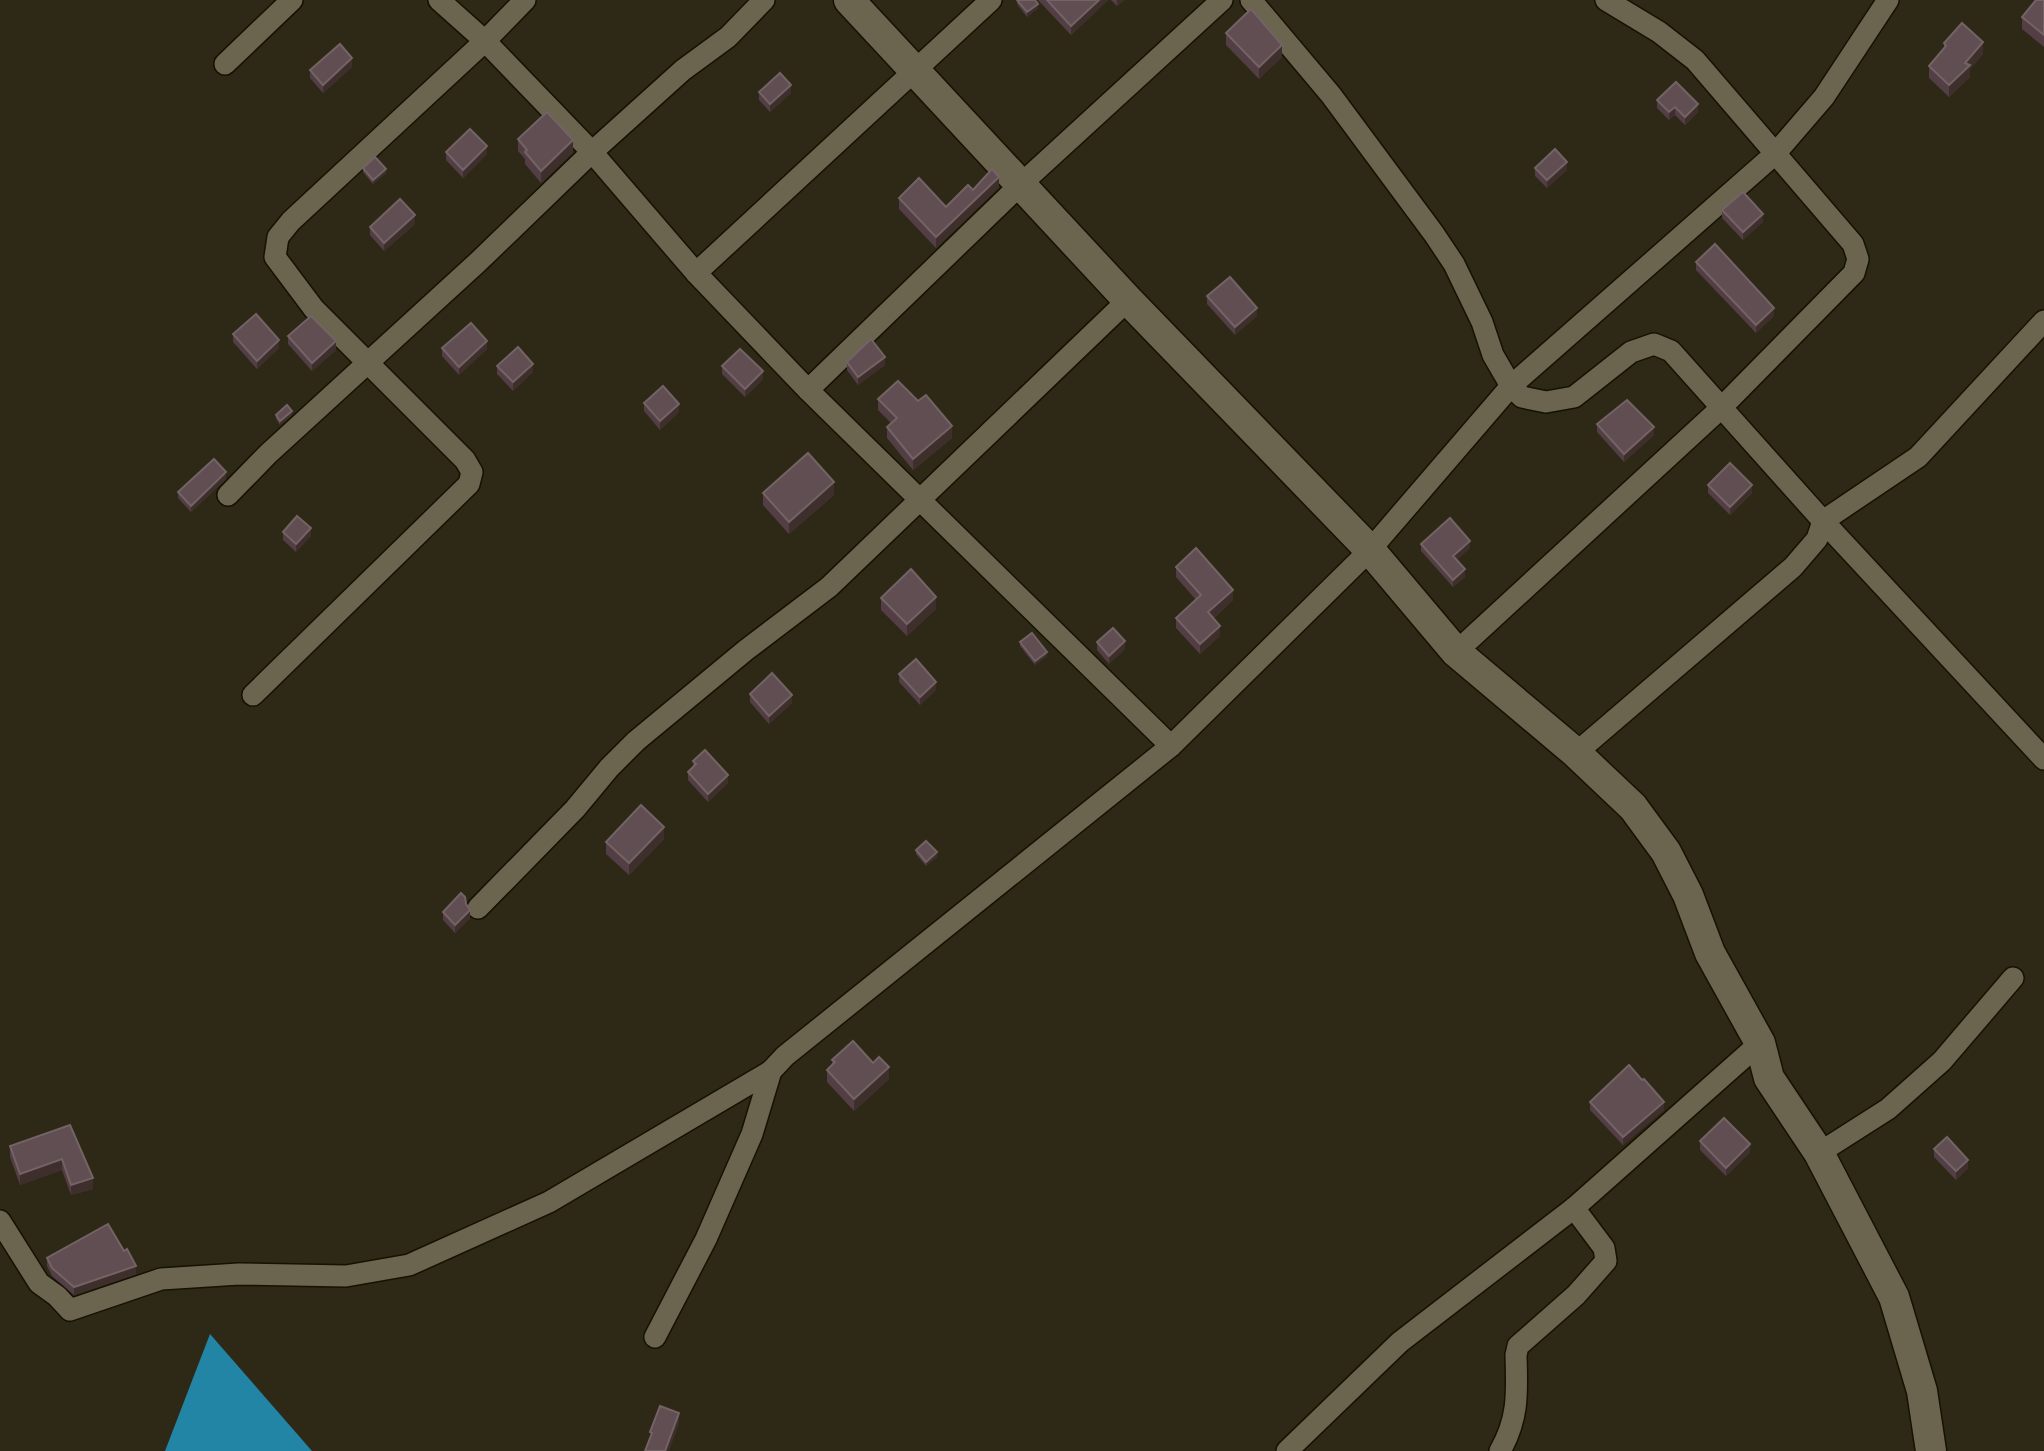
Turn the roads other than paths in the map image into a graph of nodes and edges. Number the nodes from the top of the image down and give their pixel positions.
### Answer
1 (292, 0) edge
2 (439, 0) edge
3 (525, 0) edge
4 (764, 0) edge
5 (849, 0) edge
6 (991, 0) edge
7 (1222, 0) edge
8 (1251, 0) edge
9 (1606, 0) edge
10 (1888, 0) edge
11 (485, 41) junction
12 (225, 64) dead end
13 (916, 71) junction
14 (593, 152) junction
15 (1775, 154) junction
16 (1020, 185) junction
17 (696, 273) junction
18 (1128, 300) junction
19 (2041, 329) edge
20 (370, 363) junction
21 (1511, 386) junction
22 (808, 390) junction
23 (1721, 408) junction
24 (228, 495) dead end
25 (919, 500) junction
26 (1823, 521) junction
27 (1370, 550) junction
28 (1456, 652) junction
29 (253, 695) dead end
30 (1171, 746) junction
31 (1576, 753) junction
32 (2044, 759) edge
33 (478, 908) dead end
34 (2013, 978) dead end
35 (1760, 1043) junction
36 (771, 1071) junction
37 (1819, 1153) junction
38 (1574, 1208) junction
39 (0, 1221) edge
40 (655, 1338) dead end
41 (1287, 1451) edge
42 (1500, 1451) edge
43 (1931, 1451) edge

1 - 12 street
2 - 11 street
3 - 11 street
4 - 14 street
5 - 13 street
6 - 13 street
7 - 16 street
8 - 21 street
9 - 15 street
10 - 15 street
11 - 14 street
11 - 20 street
13 - 16 street
13 - 17 street
14 - 17 street
14 - 20 street
15 - 21 street
15 - 23 street
16 - 18 street
16 - 22 street
17 - 22 street
18 - 25 street
18 - 27 street
19 - 26 street
20 - 24 street
20 - 29 street
21 - 23 street
21 - 27 street
22 - 25 street
23 - 26 street
23 - 28 street
25 - 30 street
25 - 33 street
26 - 31 street
26 - 32 street
27 - 28 street
27 - 30 street
28 - 31 street
30 - 36 street
31 - 35 street
34 - 37 street
35 - 37 street
35 - 38 street
36 - 39 street
36 - 40 street
37 - 43 street
38 - 41 street
38 - 42 street

